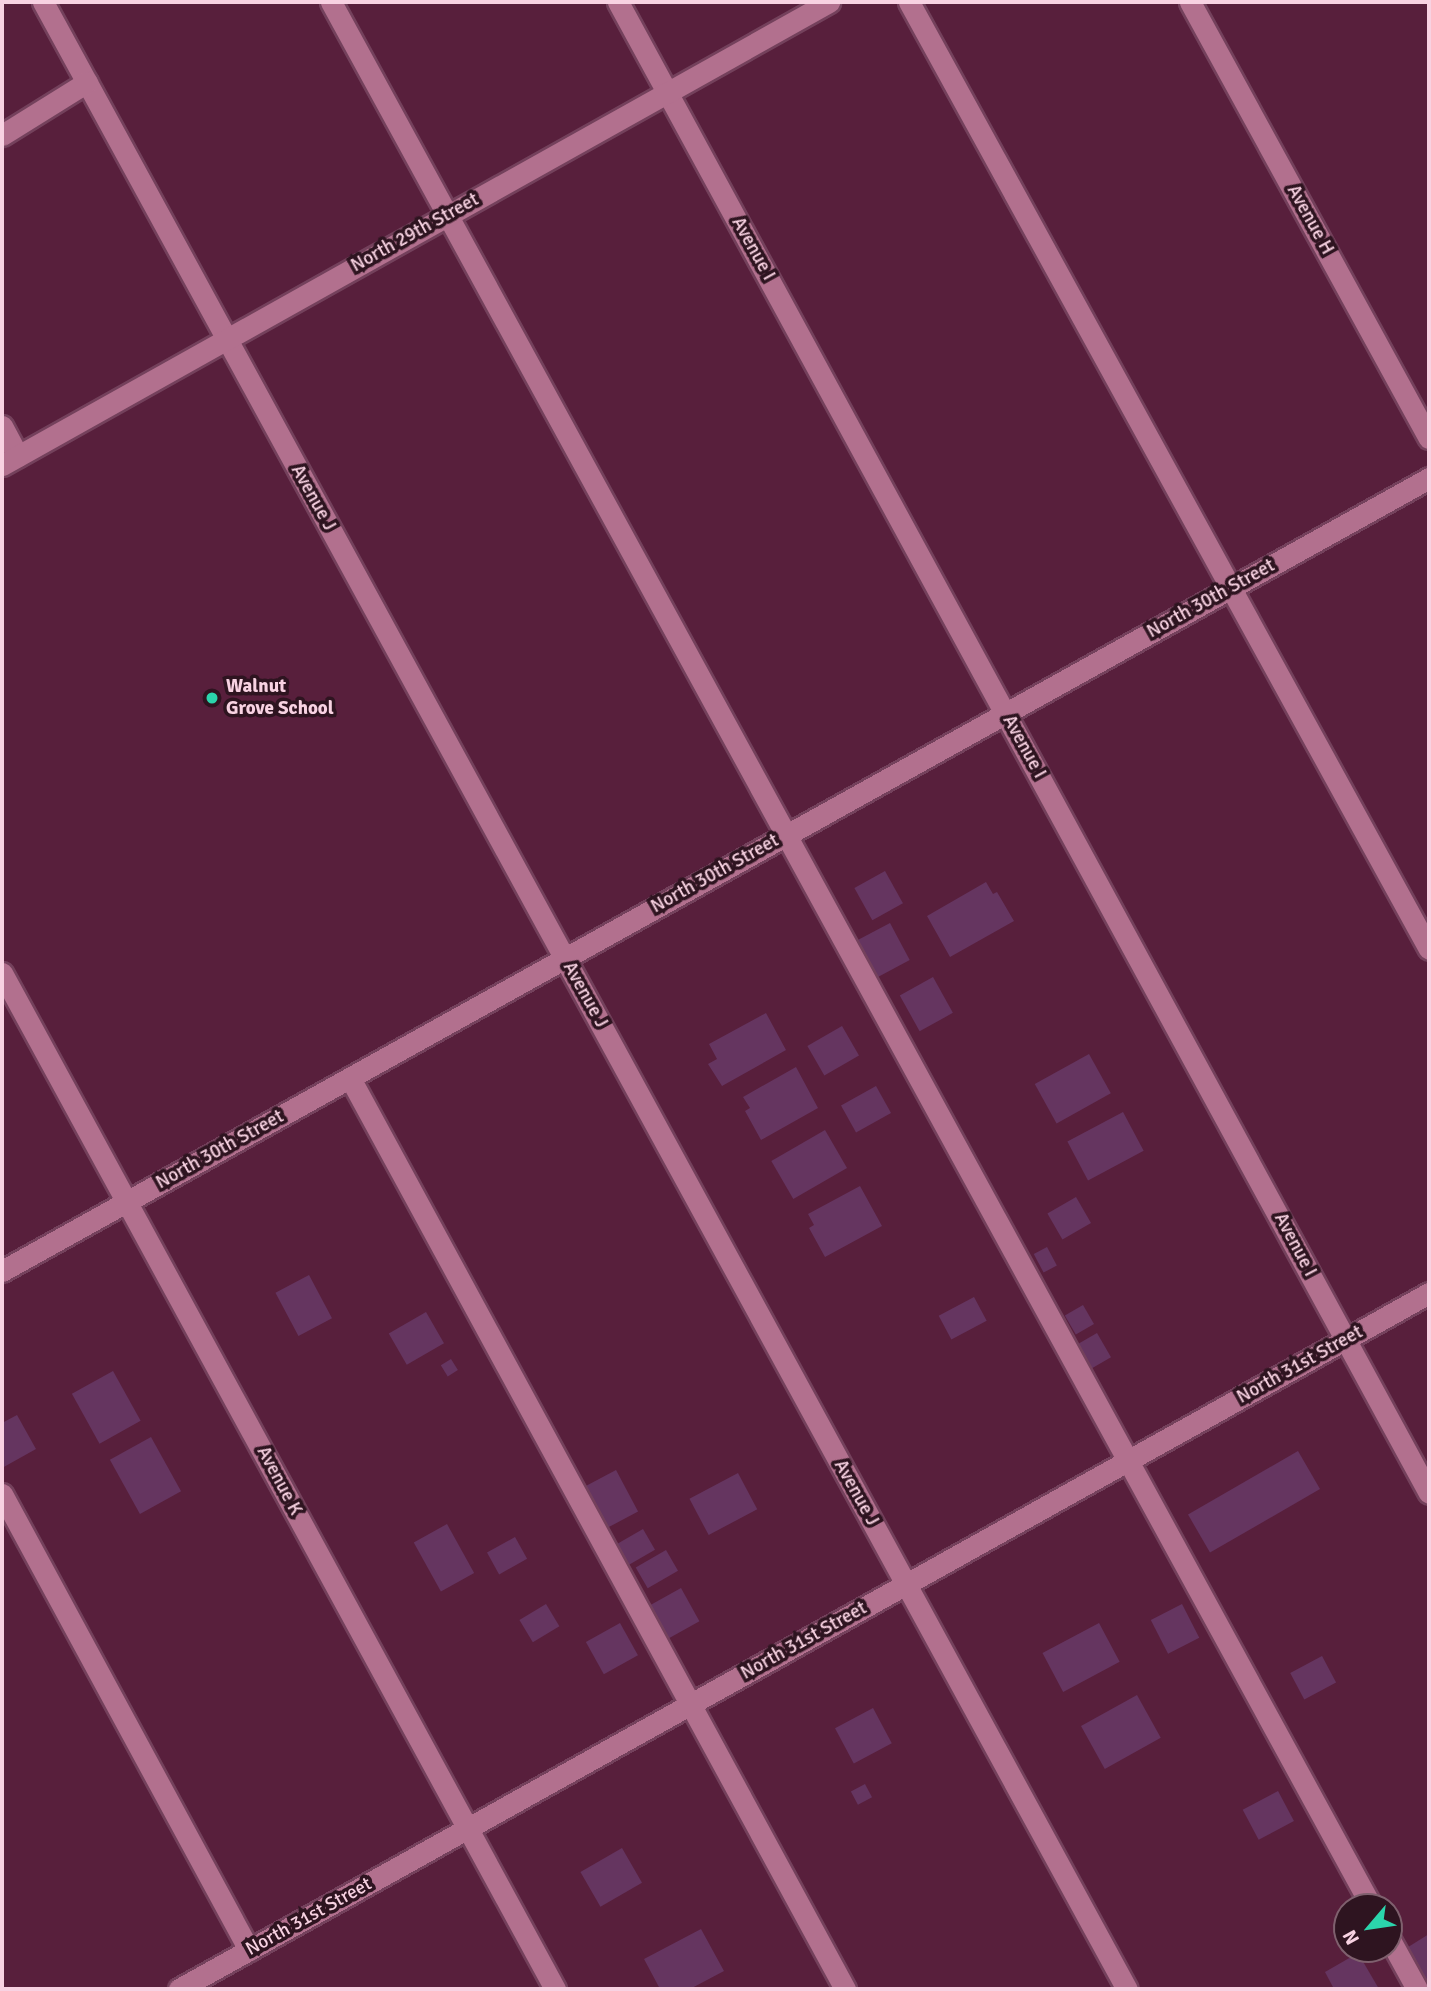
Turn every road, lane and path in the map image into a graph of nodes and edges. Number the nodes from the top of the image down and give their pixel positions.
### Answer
1 (43, 2) edge
2 (331, 2) edge
3 (618, 2) edge
4 (829, 2) edge
5 (909, 2) edge
6 (1191, 2) edge
7 (87, 82) junction
8 (667, 92) junction
9 (2, 135) edge
10 (448, 214) junction
11 (226, 338) junction
12 (2, 426) edge
13 (1429, 438) edge
14 (10, 461) edge
15 (1429, 478) edge
16 (1233, 587) junction
17 (1006, 713) junction
18 (789, 834) junction
19 (1429, 949) edge
20 (565, 958) junction
21 (2, 973) edge
22 (349, 1078) junction
23 (127, 1201) junction
24 (2, 1271) edge
25 (1429, 1293) edge
26 (1346, 1339) junction
27 (1130, 1460) junction
28 (1429, 1493) edge
29 (2, 1494) edge
30 (906, 1585) junction
31 (690, 1705) junction
32 (467, 1829) junction
33 (1364, 1893) edge
34 (249, 1950) junction
35 (1403, 1963) edge
36 (179, 1989) edge
37 (555, 1989) edge
38 (845, 1989) edge
39 (1127, 1989) edge
40 (1417, 1989) edge

1 - 7 street, Avenue J
2 - 10 street
3 - 8 street, Avenue I
4 - 8 street, North 29th Street
5 - 16 street
6 - 13 street, Avenue H
7 - 9 street
7 - 11 street, Avenue J
8 - 10 street, North 29th Street
8 - 17 street, Avenue I
10 - 11 street, North 29th Street
10 - 18 street
11 - 14 street, North 29th Street
11 - 20 street, Avenue J
12 - 14 street
15 - 16 street, North 30th Street
16 - 17 street, North 30th Street
16 - 19 street
17 - 18 street, North 30th Street
17 - 26 street, Avenue I
18 - 20 street, North 30th Street
18 - 27 street
20 - 22 street, North 30th Street
20 - 30 street, Avenue J
21 - 23 street, Avenue K
22 - 23 street, North 30th Street
22 - 31 street
23 - 24 street, North 30th Street
23 - 32 street, Avenue K
25 - 26 street, North 31st Street
26 - 27 street, North 31st Street
26 - 28 street, Avenue I
27 - 30 street, North 31st Street
27 - 33 street
29 - 34 street
30 - 31 street, North 31st Street
30 - 39 street, Avenue J
31 - 32 street, North 31st Street
31 - 38 street
32 - 34 street, North 31st Street
32 - 37 street, Avenue K
34 - 36 street, North 31st Street
35 - 40 street

